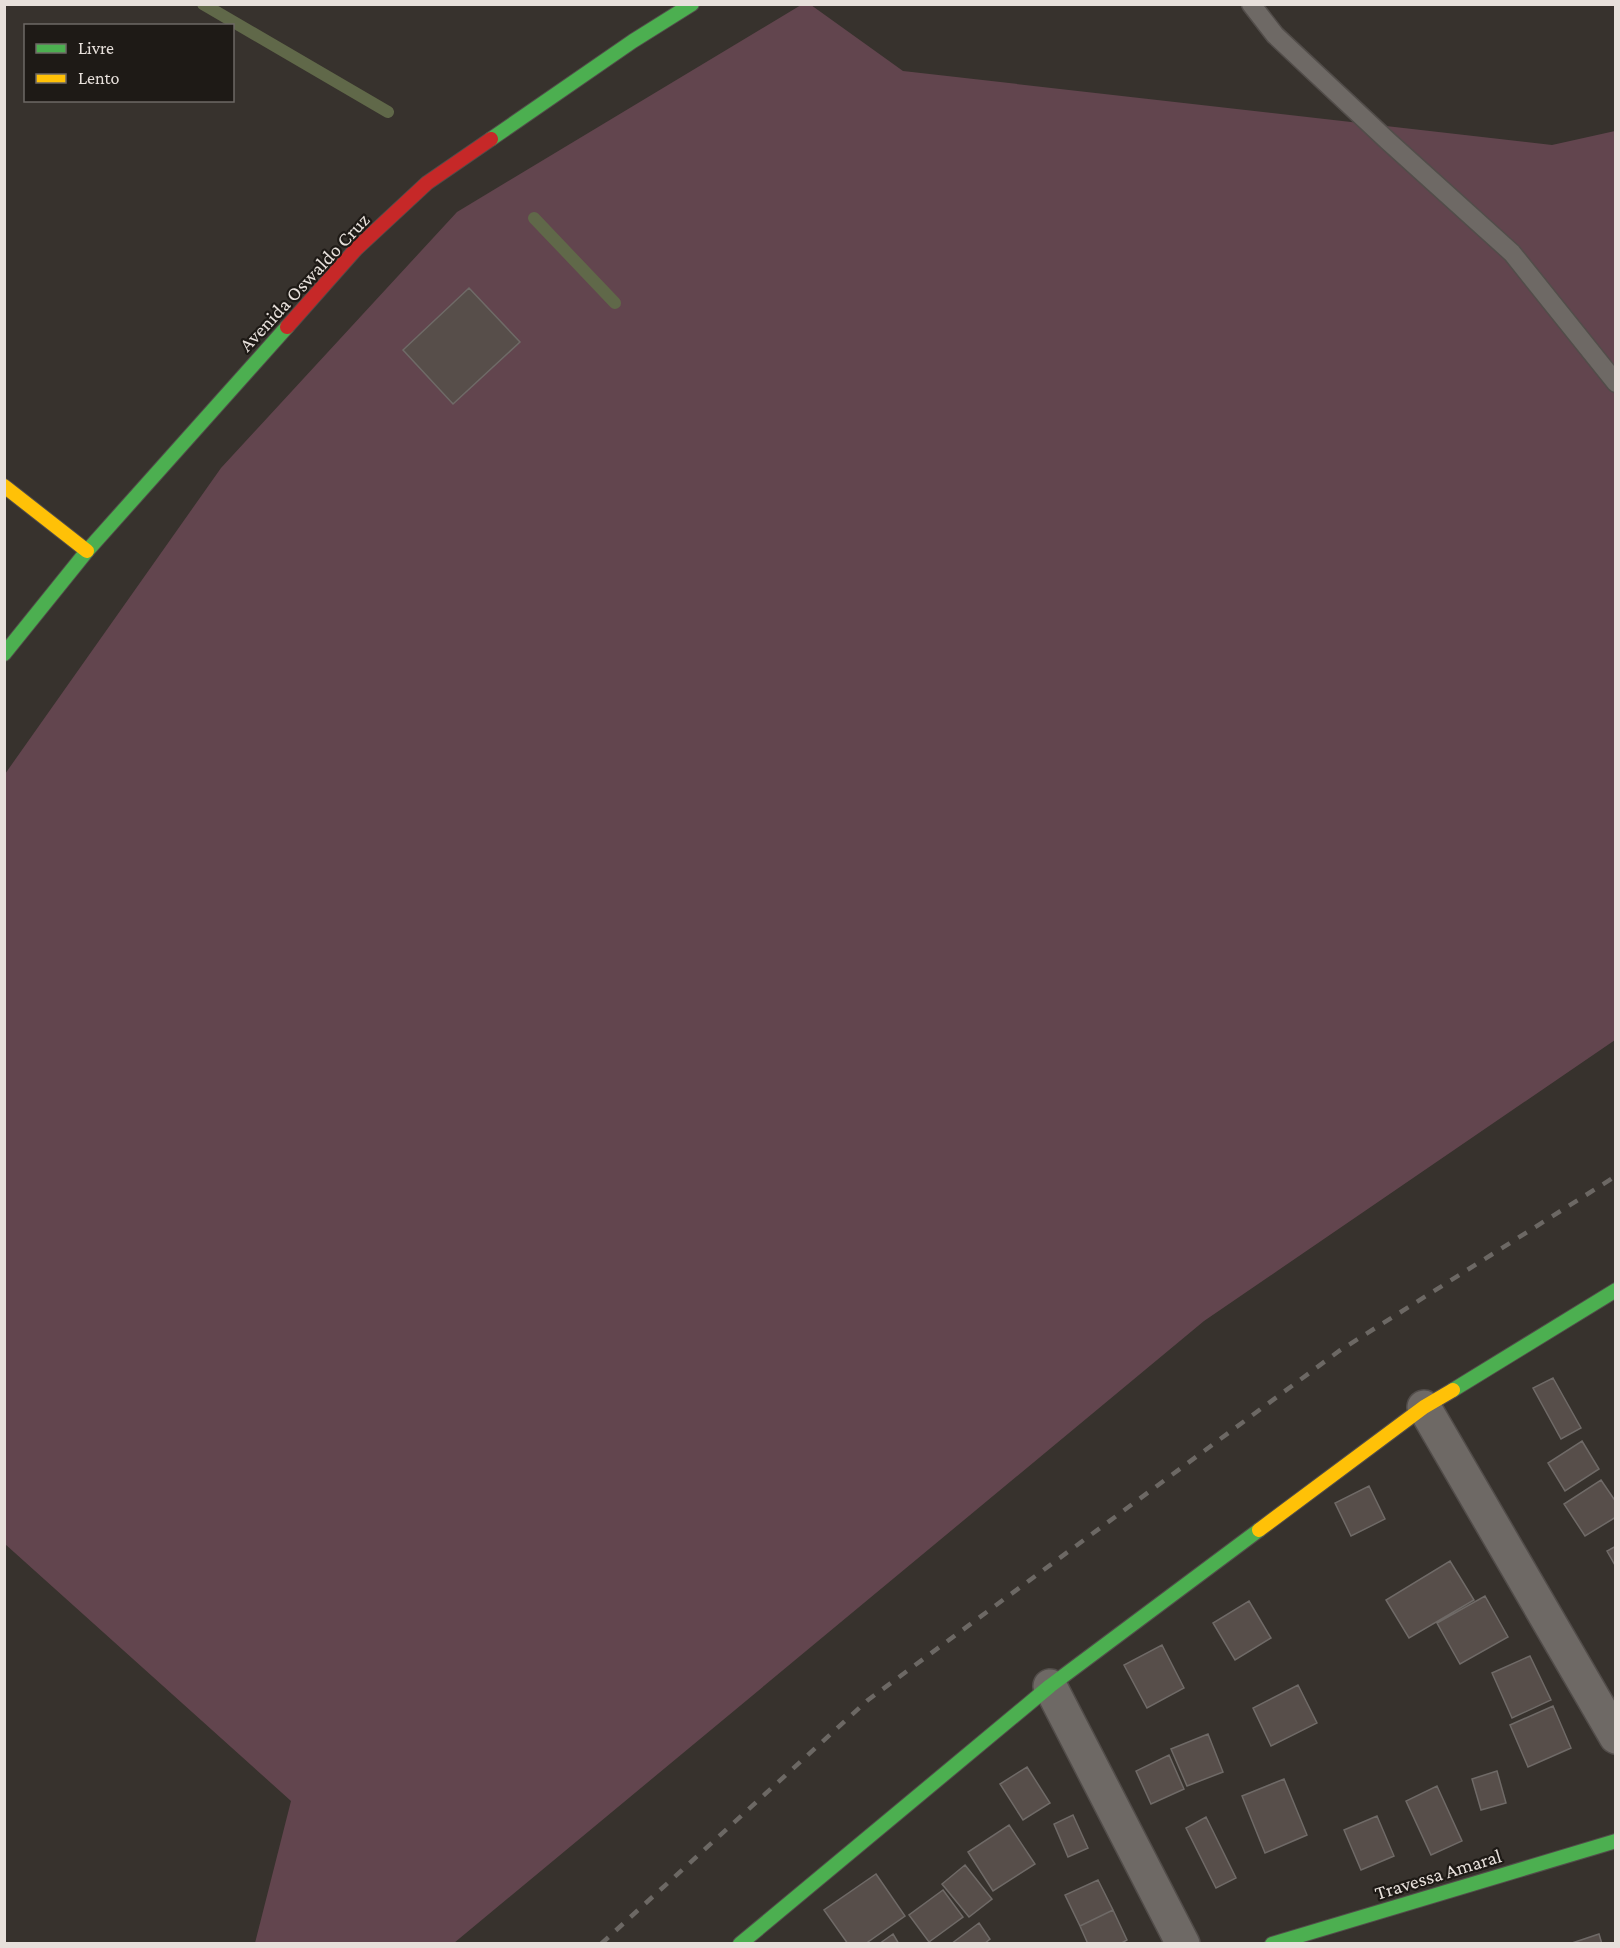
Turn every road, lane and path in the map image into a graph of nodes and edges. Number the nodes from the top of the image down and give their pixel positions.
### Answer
1 (1251, 4) edge
2 (671, 10) edge
3 (1616, 383) edge
4 (4, 486) edge
5 (87, 551) junction
6 (4, 654) edge
7 (1616, 1290) edge
8 (1424, 1407) junction
9 (1050, 1686) junction
10 (1616, 1737) edge
11 (1616, 1841) edge
12 (740, 1944) edge
13 (1183, 1944) edge
14 (1272, 1944) edge

1 - 3 lane
2 - 5 street, Avenida Oswaldo Cruz
4 - 5 street
5 - 6 street, Avenida Oswaldo Cruz
7 - 8 street
8 - 9 street
8 - 10 street
9 - 12 street
9 - 13 street
11 - 14 street, Travessa Amaral

